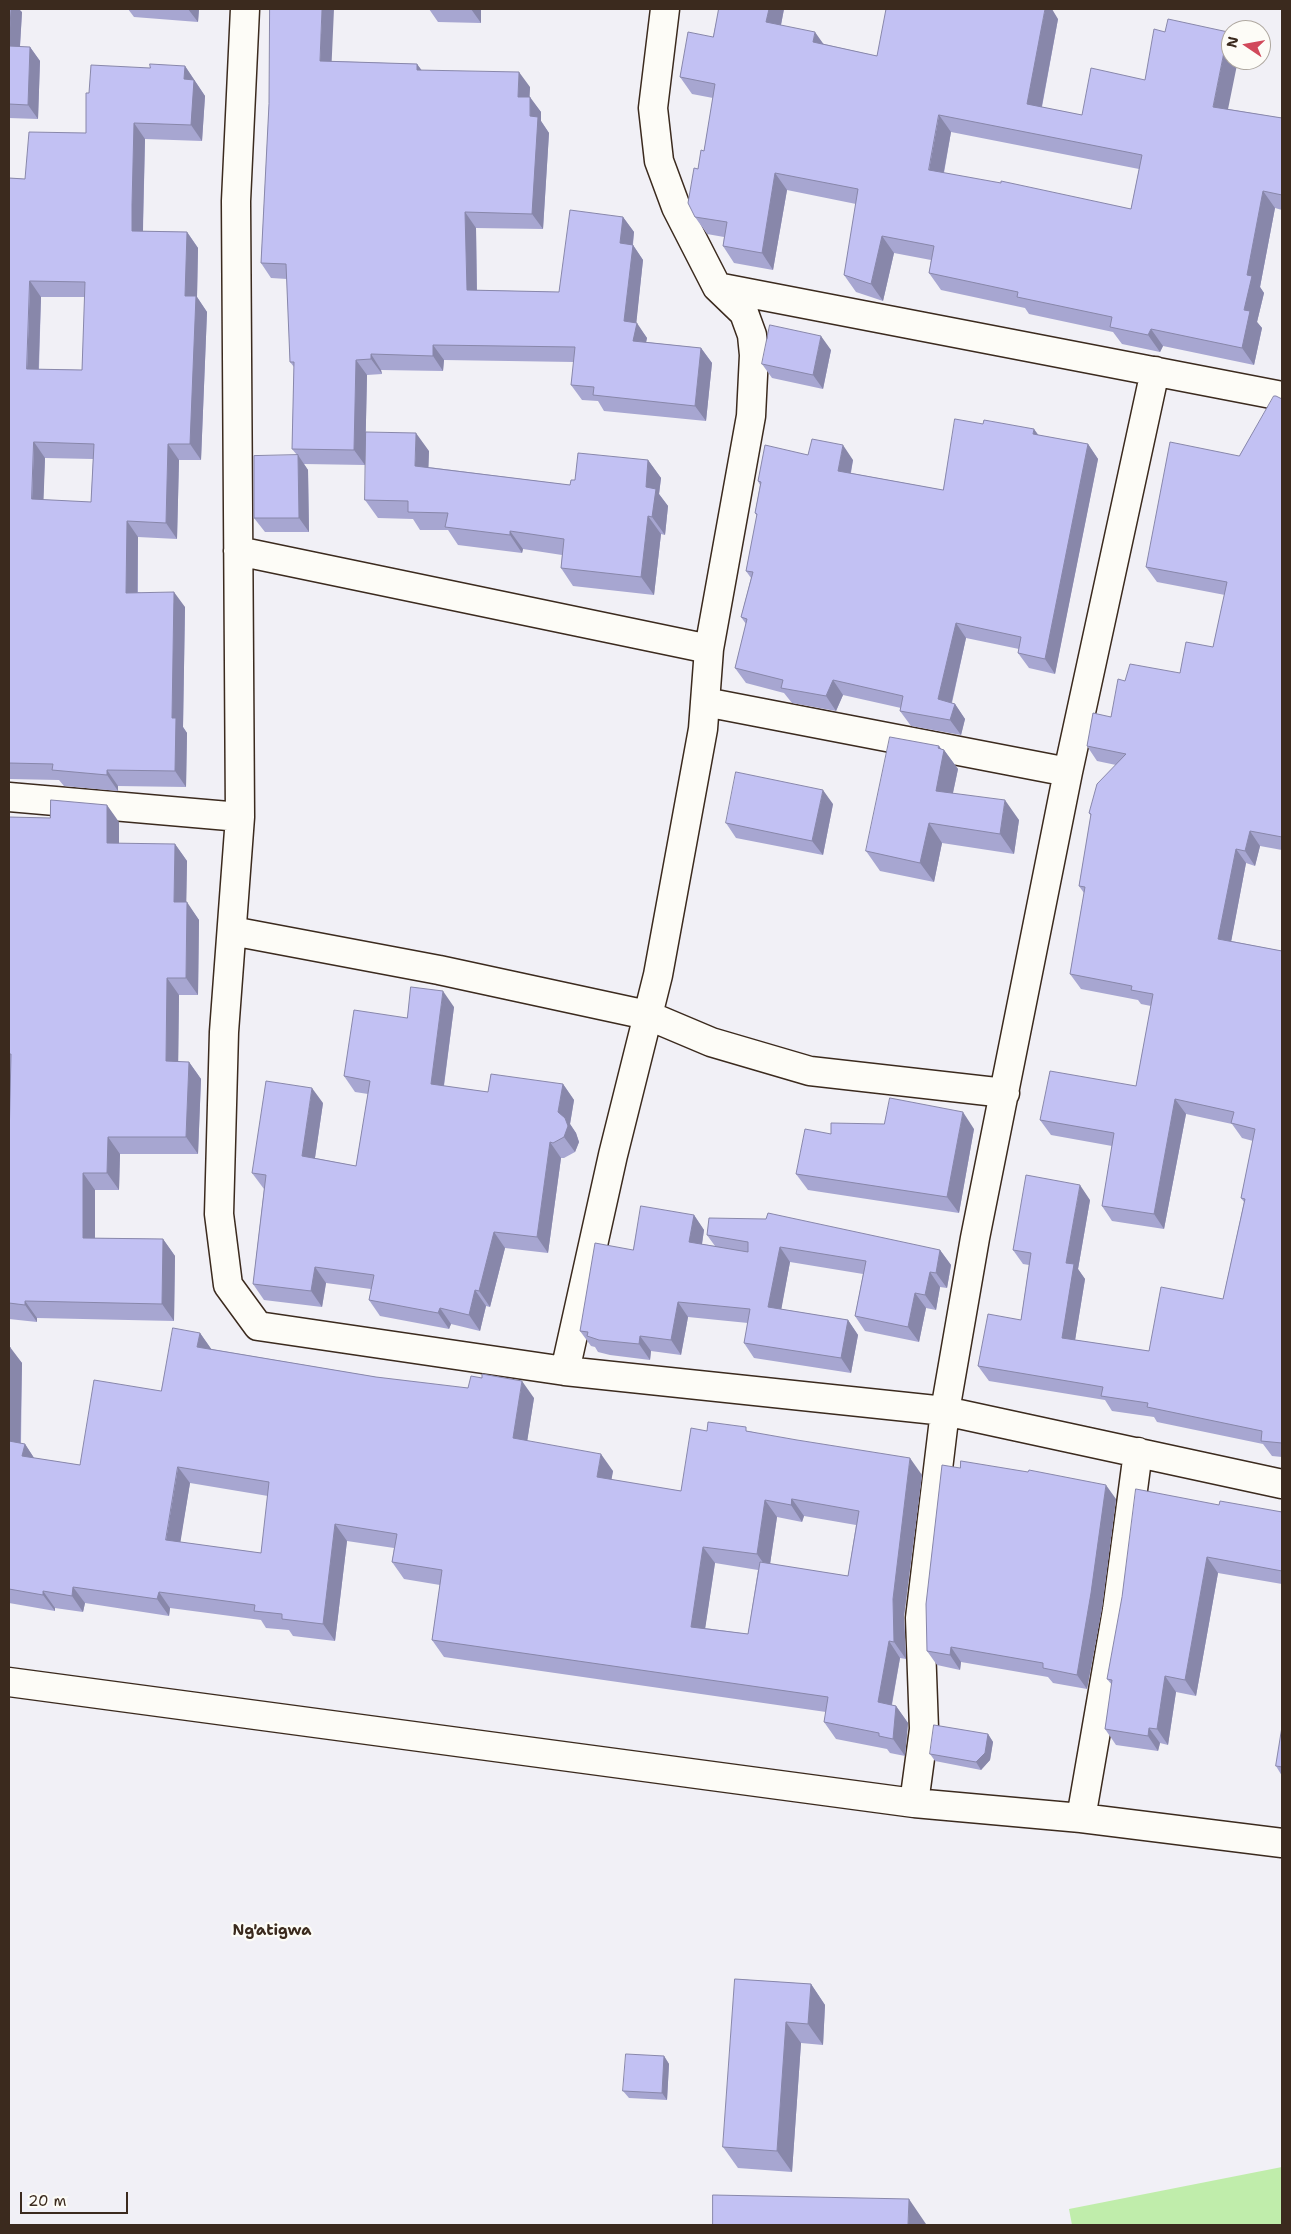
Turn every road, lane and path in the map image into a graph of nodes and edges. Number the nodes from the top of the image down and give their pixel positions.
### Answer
1 (245, 9) edge
2 (665, 9) edge
3 (717, 287) junction
4 (1154, 371) junction
5 (1282, 396) edge
6 (238, 551) junction
7 (709, 649) junction
8 (705, 702) junction
9 (1068, 772) junction
10 (9, 797) edge
11 (240, 817) junction
12 (232, 931) junction
13 (647, 1015) junction
14 (1005, 1093) junction
15 (565, 1371) junction
16 (945, 1411) junction
17 (1138, 1452) junction
18 (1282, 1484) edge
19 (9, 1682) edge
20 (914, 1804) junction
21 (1081, 1818) junction
22 (1282, 1843) edge

1 - 6 street
2 - 3 street
3 - 4 street
3 - 7 street
4 - 5 street
4 - 9 street
6 - 7 street
6 - 11 street
7 - 8 street
8 - 9 street
8 - 13 street
9 - 14 street
10 - 11 street
11 - 12 street
12 - 13 street
12 - 15 street
13 - 14 street
13 - 15 street
14 - 16 street
15 - 16 street
16 - 17 street
16 - 20 street
17 - 18 street
17 - 21 street
19 - 20 street
20 - 21 street
21 - 22 street

